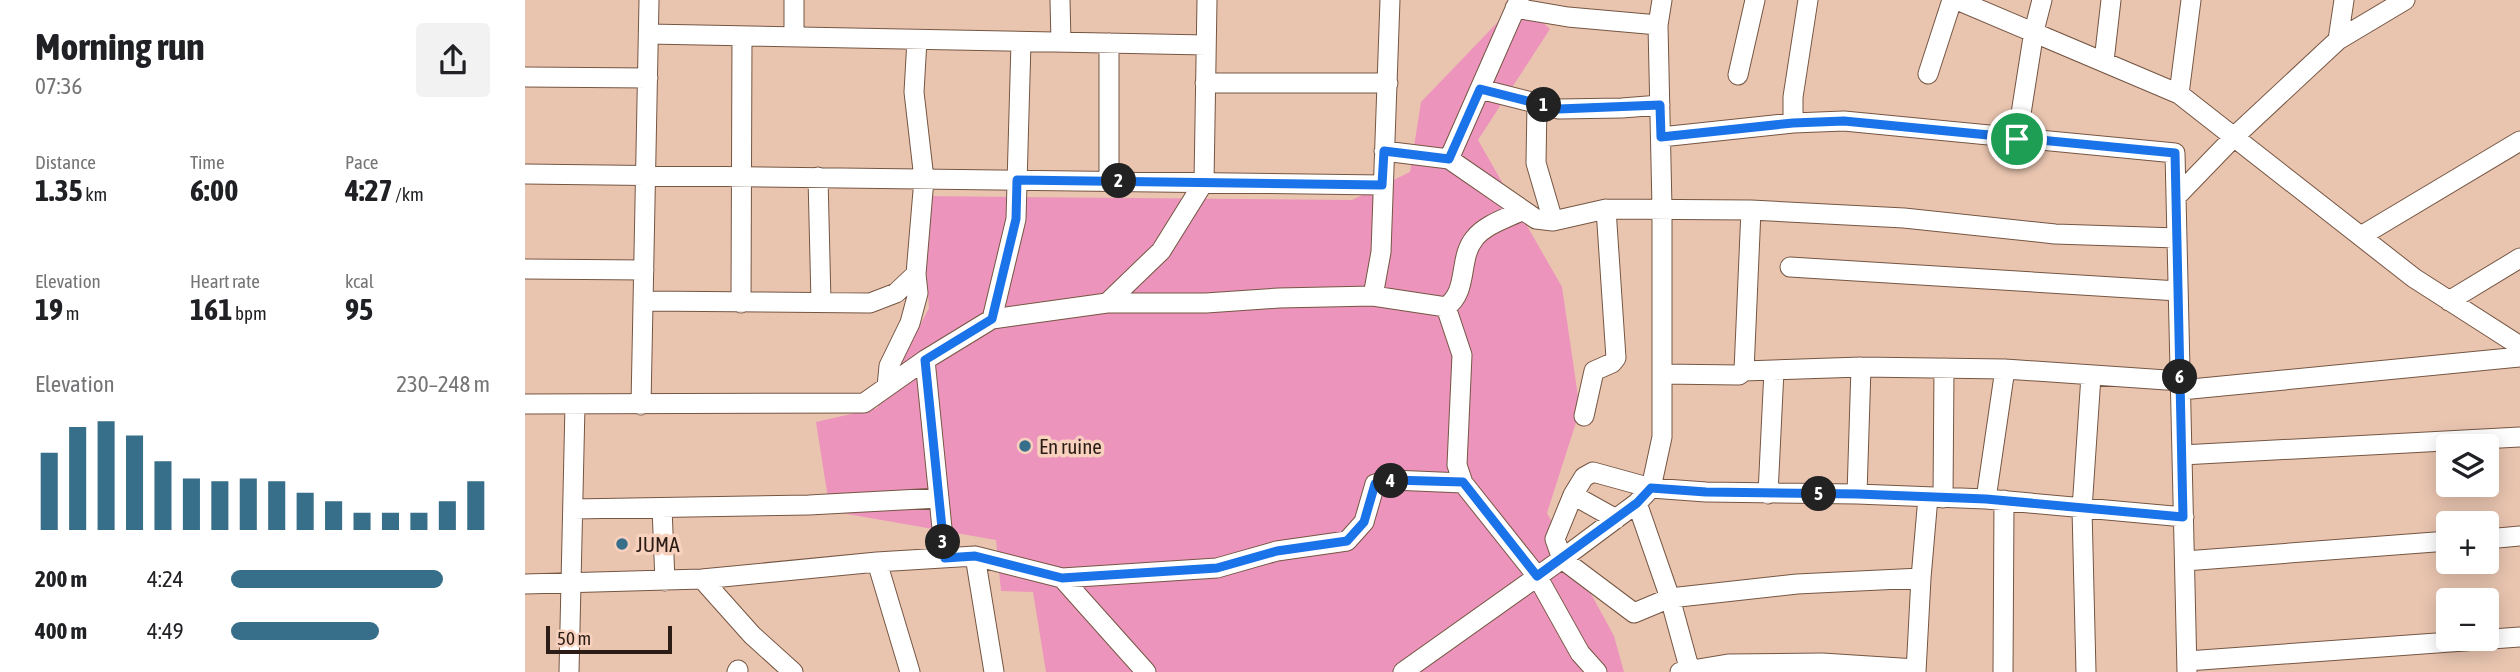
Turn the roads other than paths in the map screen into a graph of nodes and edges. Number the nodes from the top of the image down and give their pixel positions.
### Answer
1 (649, 0) edge
2 (794, 0) edge
3 (1060, 0) edge
4 (1207, 0) edge
5 (1390, 0) edge
6 (1662, 0) edge
7 (1755, 0) edge
8 (1808, 0) edge
9 (1954, 0) edge
10 (2042, 0) edge
11 (2111, 0) edge
12 (2191, 0) edge
13 (2344, 0) edge
14 (2405, 0) edge
15 (1517, 4) edge
16 (1658, 25) junction
17 (2034, 31) junction
18 (649, 34) junction
19 (742, 36) junction
20 (794, 37) junction
21 (916, 40) junction
22 (2338, 40) junction
23 (1021, 42) junction
24 (1061, 42) junction
25 (1109, 43) junction
26 (1206, 45) junction
27 (2104, 61) junction
28 (1928, 74) dead end
29 (1738, 75) dead end
30 (525, 77) edge
31 (648, 78) junction
32 (1206, 83) junction
33 (1388, 83) junction
34 (1480, 89) junction
35 (2179, 93) junction
36 (1537, 103) junction
37 (1660, 105) junction
38 (1793, 123) junction
39 (2235, 136) junction
40 (1661, 137) junction
41 (2017, 139) junction
42 (2520, 141) edge
43 (1384, 151) junction
44 (1449, 159) junction
45 (525, 174) edge
46 (647, 175) junction
47 (742, 176) junction
48 (818, 177) junction
49 (923, 179) junction
50 (1017, 180) junction
51 (1109, 181) junction
52 (1204, 182) junction
53 (1382, 185) junction
54 (2176, 197) junction
55 (1662, 208) junction
56 (1606, 209) junction
57 (1751, 210) junction
58 (1521, 211) junction
59 (1553, 221) junction
60 (2361, 236) junction
61 (2177, 238) junction
62 (2520, 258) edge
63 (1790, 267) dead end
64 (525, 270) edge
65 (645, 270) junction
66 (916, 274) junction
67 (2179, 291) junction
68 (1373, 296) junction
69 (644, 300) junction
70 (2449, 301) junction
71 (821, 302) junction
72 (741, 303) junction
73 (1107, 303) junction
74 (1446, 307) junction
75 (992, 319) junction
76 (2520, 346) edge
77 (2520, 357) edge
78 (925, 360) junction
79 (1861, 367) junction
80 (1944, 368) junction
81 (2005, 369) junction
82 (1774, 370) junction
83 (1744, 371) junction
84 (1662, 374) junction
85 (2091, 376) junction
86 (2181, 386) junction
87 (887, 387) junction
88 (525, 404) edge
89 (575, 405) junction
90 (641, 405) junction
91 (1584, 416) dead end
92 (2520, 437) edge
93 (2182, 455) junction
94 (1463, 482) junction
95 (1651, 488) junction
96 (1768, 494) junction
97 (1857, 494) junction
98 (1573, 495) junction
99 (939, 498) junction
100 (1936, 498) junction
101 (1995, 500) junction
102 (1637, 503) junction
103 (662, 508) junction
104 (573, 509) junction
105 (2082, 509) junction
106 (2183, 517) junction
107 (1616, 519) junction
108 (2520, 536) edge
109 (2499, 538) edge
110 (2436, 542) edge
111 (975, 556) junction
112 (945, 558) junction
113 (1562, 559) junction
114 (2185, 561) junction
115 (877, 562) junction
116 (1537, 576) junction
117 (1062, 578) junction
118 (1921, 578) junction
119 (702, 579) junction
120 (665, 581) junction
121 (571, 583) junction
122 (525, 584) edge
123 (1670, 598) junction
124 (2520, 637) edge
125 (2187, 666) edge
126 (1729, 668) edge
127 (571, 671) edge
128 (1685, 671) edge
129 (1916, 671) edge
130 (793, 672) edge
131 (910, 672) edge
132 (994, 672) edge
133 (1146, 672) edge
134 (1403, 672) edge
135 (1597, 672) edge
136 (2003, 672) edge
137 (2086, 672) edge

1 - 18 street
2 - 20 street
3 - 24 street
4 - 26 street
5 - 33 street
6 - 16 street
7 - 29 street
8 - 38 street
9 - 17 street
9 - 28 street
10 - 17 street
11 - 27 street
12 - 35 street
13 - 22 street
14 - 22 street
15 - 16 street
15 - 34 street
16 - 37 street
17 - 27 street
17 - 41 street
18 - 19 street
18 - 31 street
19 - 20 street
19 - 47 street
20 - 21 street
21 - 23 street
21 - 49 street
22 - 39 street
23 - 24 street
23 - 50 street
24 - 25 street
25 - 26 street
25 - 51 street
26 - 32 street
27 - 35 street
30 - 31 street
31 - 46 street
32 - 33 street
32 - 52 street
33 - 43 street
34 - 36 street
34 - 44 street
35 - 39 street
36 - 37 street
36 - 59 street
37 - 40 street
38 - 40 street
38 - 41 street
39 - 54 street
39 - 60 street
40 - 55 street
41 - 54 street
42 - 60 street
43 - 44 street
43 - 53 street
44 - 58 street
45 - 46 street
46 - 47 street
46 - 65 street
47 - 48 street
47 - 72 street
48 - 49 street
48 - 71 street
49 - 50 street
49 - 66 street
50 - 51 street
50 - 75 street
51 - 52 street
52 - 53 street
52 - 73 street
53 - 68 street
54 - 61 street
55 - 56 street
55 - 57 street
55 - 84 street
56 - 59 street
56 - 91 street
57 - 61 street
57 - 83 street
58 - 59 street
58 - 74 street
60 - 70 street
61 - 67 street
62 - 70 street
63 - 67 street
64 - 65 street
65 - 69 street
66 - 71 street
66 - 87 street
67 - 86 street
68 - 73 street
68 - 74 street
69 - 72 street
69 - 90 street
70 - 76 street
71 - 72 street
73 - 75 street
74 - 94 street
75 - 78 street
77 - 86 street
78 - 87 street
78 - 99 street
79 - 80 street
79 - 82 street
79 - 97 street
80 - 81 street
80 - 100 street
81 - 85 street
81 - 101 street
82 - 83 street
82 - 96 street
83 - 84 street
84 - 95 street
85 - 86 street
85 - 105 street
86 - 93 street
87 - 90 street
88 - 89 street
89 - 90 street
89 - 104 street
92 - 93 street
93 - 106 street
94 - 116 street
94 - 117 street
95 - 96 street
95 - 98 street
95 - 102 street
96 - 97 street
97 - 100 street
98 - 107 street
98 - 113 street
99 - 103 street
99 - 112 street
100 - 101 street
100 - 118 street
101 - 105 street
101 - 136 street
102 - 107 street
102 - 123 street
103 - 104 street
103 - 120 street
104 - 121 street
105 - 106 street
105 - 137 street
106 - 114 street
107 - 113 street
108 - 109 street
110 - 114 street
111 - 112 street
111 - 117 street
111 - 132 street
112 - 115 street
113 - 116 street
113 - 123 street
114 - 125 street
115 - 119 street
115 - 131 street
116 - 134 street
116 - 135 street
117 - 133 street
118 - 123 street
118 - 129 street
119 - 120 street
119 - 130 street
120 - 121 street
121 - 122 street
121 - 127 street
123 - 128 street
124 - 125 street
126 - 128 street
126 - 129 street

